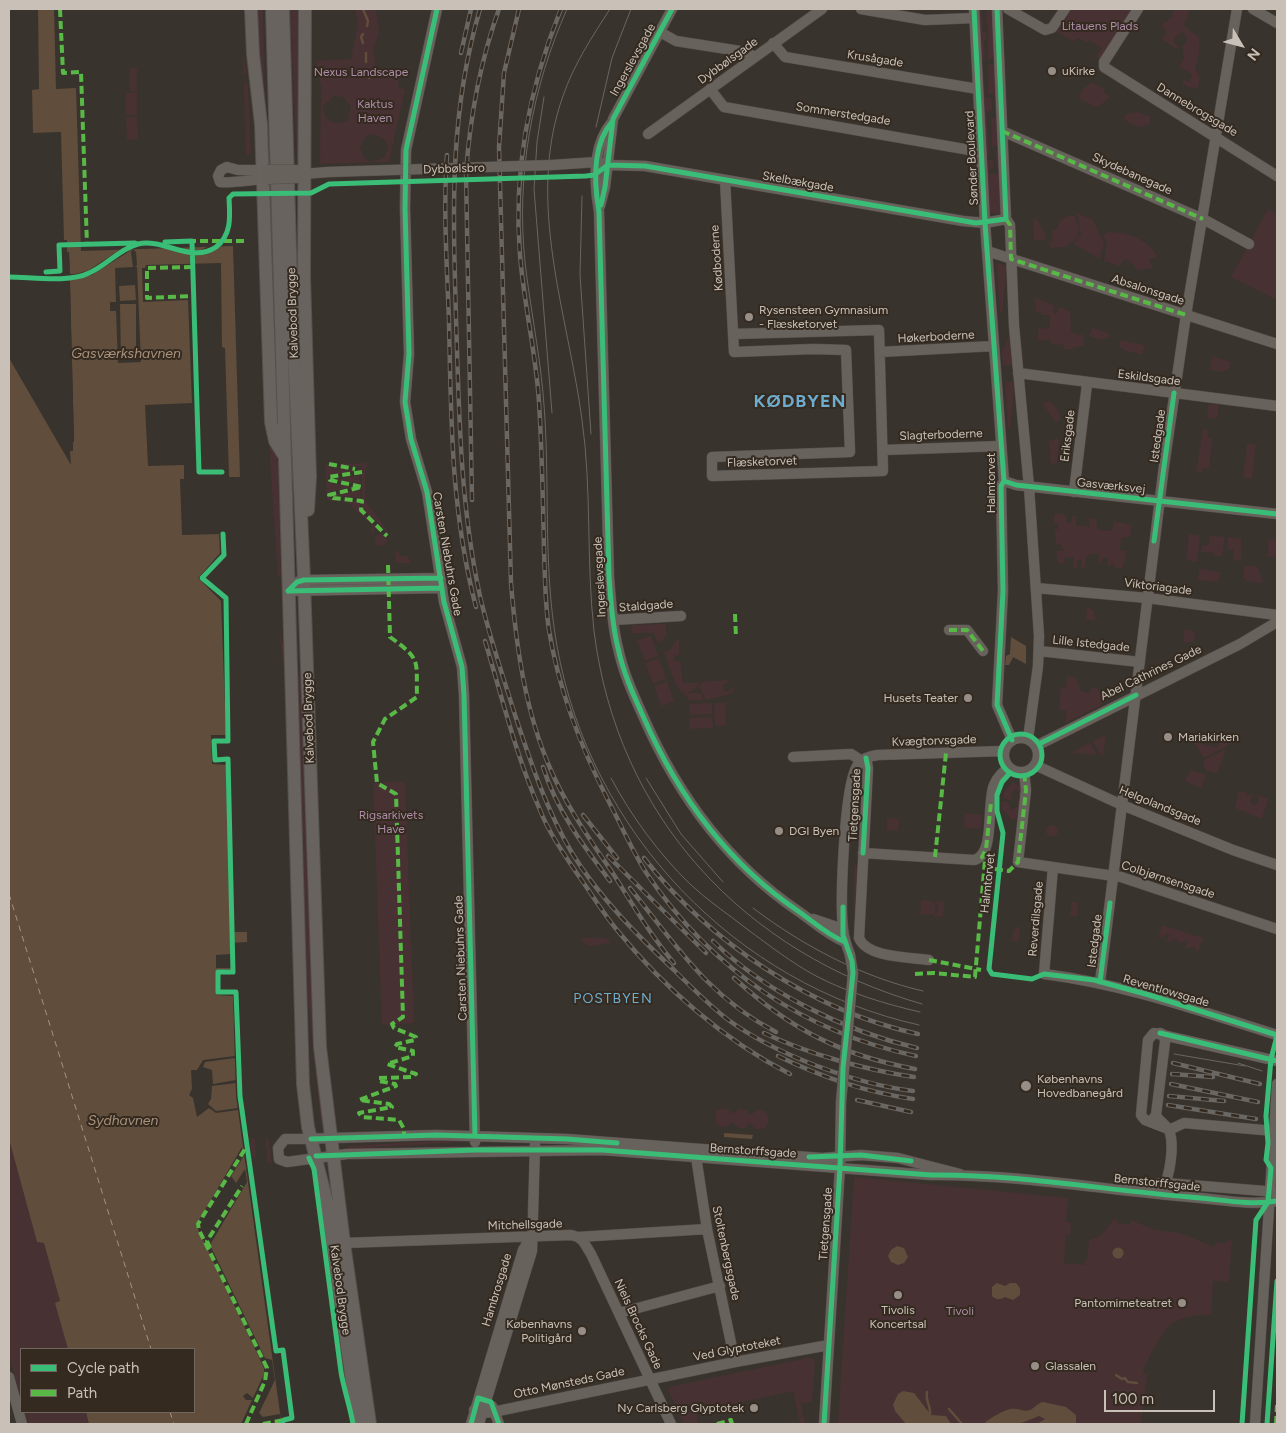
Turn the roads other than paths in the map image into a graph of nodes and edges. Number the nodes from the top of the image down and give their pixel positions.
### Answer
1 (252, 9) edge
2 (272, 9) edge
3 (283, 9) edge
4 (305, 9) edge
5 (437, 9) edge
6 (672, 9) edge
7 (822, 9) edge
8 (861, 9) edge
9 (997, 9) edge
10 (1008, 9) edge
11 (1065, 9) edge
12 (1138, 9) edge
13 (1237, 9) edge
14 (1254, 9) edge
15 (974, 14) edge
16 (1277, 23) edge
17 (660, 32) junction
18 (773, 43) junction
19 (754, 57) junction
20 (710, 89) junction
21 (978, 89) junction
22 (612, 122) junction
23 (1002, 131) junction
24 (648, 134) dead end
25 (1216, 136) junction
26 (981, 152) junction
27 (597, 164) junction
28 (608, 164) junction
29 (300, 174) junction
30 (265, 175) junction
31 (1277, 176) edge
32 (725, 180) junction
33 (224, 184) junction
34 (263, 194) junction
35 (599, 212) junction
36 (1006, 219) junction
37 (1203, 219) junction
38 (985, 223) junction
39 (1249, 244) dead end
40 (987, 251) junction
41 (1011, 259) junction
42 (1186, 315) junction
43 (733, 334) junction
44 (1277, 344) edge
45 (994, 346) junction
46 (880, 352) junction
47 (1018, 373) junction
48 (1087, 384) junction
49 (1174, 393) junction
50 (1277, 406) edge
51 (1001, 446) junction
52 (883, 450) junction
53 (286, 459) junction
54 (1004, 481) junction
55 (1029, 487) junction
56 (1074, 492) junction
57 (1159, 501) junction
58 (1277, 514) edge
59 (303, 552) junction
60 (442, 583) junction
61 (298, 586) junction
62 (1036, 588) junction
63 (1148, 598) junction
64 (1277, 615) edge
65 (682, 616) dead end
66 (613, 620) junction
67 (1277, 622) edge
68 (948, 630) dead end
69 (984, 651) dead end
70 (1039, 651) junction
71 (1140, 662) junction
72 (1136, 695) junction
73 (1012, 740) junction
74 (1032, 742) junction
75 (1004, 751) junction
76 (793, 757) dead end
77 (864, 760) junction
78 (1009, 766) junction
79 (1035, 766) junction
80 (1024, 772) junction
81 (1122, 805) junction
82 (863, 853) junction
83 (1277, 865) edge
84 (1053, 867) junction
85 (1113, 876) junction
86 (804, 915) junction
87 (842, 929) junction
88 (1277, 929) edge
89 (845, 942) junction
90 (929, 960) dead end
91 (1044, 974) joint
92 (1100, 982) junction
93 (1160, 1033) junction
94 (1277, 1035) edge
95 (1277, 1061) edge
96 (1277, 1084) edge
97 (1152, 1118) junction
98 (1169, 1130) junction
99 (1274, 1131) junction
100 (475, 1136) junction
101 (536, 1138) junction
102 (311, 1139) junction
103 (332, 1139) junction
104 (475, 1150) junction
105 (535, 1150) junction
106 (694, 1153) junction
107 (334, 1154) junction
108 (316, 1156) junction
109 (840, 1162) junction
110 (1165, 1183) junction
111 (1123, 1190) junction
112 (1273, 1191) edge
113 (1134, 1192) junction
114 (1275, 1201) edge
115 (707, 1229) junction
116 (531, 1238) junction
117 (578, 1238) junction
118 (344, 1244) junction
119 (720, 1286) junction
120 (619, 1312) junction
121 (829, 1344) junction
122 (735, 1362) junction
123 (9, 1377) edge
124 (650, 1379) junction
125 (482, 1399) junction
126 (1256, 1399) junction
127 (484, 1411) junction
128 (22, 1424) edge
129 (358, 1424) edge
130 (370, 1424) edge
131 (471, 1424) edge
132 (479, 1424) edge
133 (500, 1424) edge
134 (671, 1424) edge
135 (824, 1424) edge
136 (1249, 1424) edge
137 (1255, 1424) edge

1 - 30 main road
2 - 53 main road, Kalvebod Brygge
3 - 59 main road, Kalvebod Brygge
4 - 29 main road
5 - 60 street, Carsten Niebuhrs Gade
6 - 17 street, Ingerslevsgade
7 - 18 street, Dybbølsgade
8 - 15 street
9 - 23 street
10 - 11 street
12 - 25 street, Dannebrogsgade
13 - 25 street, Istedgade
14 - 16 street
15 - 21 street, Sønder Boulevard
17 - 19 street
17 - 22 street, Ingerslevsgade
18 - 19 street, Dybbølsgade
18 - 21 street, Krusågade
19 - 20 street, Dybbølsgade
20 - 24 street, Dybbølsgade
20 - 26 street, Sommerstedgade
21 - 26 street, Sønder Boulevard
22 - 27 street, Ingerslevsgade
22 - 28 street, Ingerslevsgade
23 - 36 street
23 - 37 street, Skydebanegade
25 - 31 street, Dannebrogsgade
25 - 37 street, Istedgade
26 - 38 street, Sønder Boulevard
27 - 28 street, Dybbølsbro
27 - 29 street, Dybbølsbro, bridge
27 - 35 street, Ingerslevsgade
28 - 32 street, Skelbækgade
28 - 35 street, Ingerslevsgade
29 - 30 street, Dybbølsbro, bridge
29 - 59 main road
30 - 33 street, Dybbølsbro
30 - 33 street, Dybbølsbro
30 - 34 main road
32 - 38 street, Skelbækgade
32 - 43 street, Kødboderne
33 - 34 street
34 - 53 main road
35 - 66 street, Ingerslevsgade
36 - 38 street, Sønder Boulevard
36 - 41 street
37 - 39 street, Skydebanegade
37 - 42 street, Istedgade
38 - 40 street, Halmtorvet
40 - 41 street, Absalonsgade
40 - 45 street, Halmtorvet
41 - 42 street, Absalonsgade
41 - 47 street
42 - 44 street, Absalonsgade
42 - 49 street, Istedgade
43 - 46 street, Flæsketorvet
43 - 52 street, Flæsketorvet
45 - 46 street, Høkerboderne
45 - 51 street, Halmtorvet
46 - 52 street, Flæsketorvet
47 - 48 street, Eskildsgade
47 - 55 street
48 - 49 street, Eskildsgade
48 - 56 street, Eriksgade
49 - 50 street, Eskildsgade
49 - 57 street, Istedgade
51 - 52 street, Slagterboderne
51 - 54 street, Halmtorvet
53 - 61 main road, Kalvebod Brygge
54 - 55 street, Gasværksvej
54 - 73 street, Halmtorvet
55 - 56 street, Gasværksvej
55 - 62 street
56 - 57 street, Gasværksvej
57 - 58 street, Gasværksvej
57 - 63 street, Istedgade
59 - 61 main road, Kalvebod Brygge
60 - 61 street
60 - 100 street, Carsten Niebuhrs Gade
61 - 102 main road, Kalvebod Brygge
61 - 103 main road, Kalvebod Brygge
62 - 63 street, Viktoriagade
62 - 70 street
63 - 64 street, Viktoriagade
63 - 71 street, Istedgade
65 - 66 street, Staldgade
66 - 86 street, Ingerslevsgade
67 - 72 street, Abel Cathrines Gade
68 - 69 street
70 - 71 street, Lille Istedgade
70 - 74 street
71 - 72 street, Istedgade
72 - 74 street, Abel Cathrines Gade
72 - 81 street, Istedgade
73 - 74 street
73 - 75 street
74 - 79 street
75 - 77 street, Kvægtorvsgade
75 - 78 street
76 - 77 street, Kvægtorvsgade
77 - 82 street, Tietgensgade
77 - 87 street, Tietgensgade
78 - 80 street
78 - 82 street, Halmtorvet
79 - 80 street
79 - 81 street, Helgolandsgade
80 - 84 street, Colbjørnsensgade
81 - 83 street, Helgolandsgade
81 - 85 street, Istedgade
82 - 90 street, Tietgensgade
84 - 85 street, Colbjørnsensgade
84 - 91 street, Reverdilsgade
85 - 88 street, Colbjørnsensgade
85 - 92 street, Istedgade
86 - 87 street, Ingerslevsgade
86 - 89 street, Ingerslevsgade
87 - 89 street, Tietgensgade
89 - 109 street, Tietgensgade, bridge
91 - 92 street, Reventlowsgade
92 - 94 street, Reventlowsgade
93 - 95 street
93 - 97 street
93 - 97 street
96 - 99 street
97 - 98 street
98 - 99 street
98 - 110 street
99 - 112 street
100 - 101 street, Bernstorffsgade
100 - 103 street, Bernstorffsgade
100 - 104 street, Carsten Niebuhrs Gade
101 - 105 street, Hambrosgade
101 - 106 street, Bernstorffsgade
102 - 103 street, Bernstorffsgade
102 - 108 main road, Kalvebod Brygge
102 - 108 street
103 - 107 main road, Kalvebod Brygge
104 - 105 street, Bernstorffsgade
104 - 107 street, Bernstorffsgade
105 - 106 street, Bernstorffsgade
105 - 116 street, Hambrosgade
106 - 109 street, Bernstorffsgade
106 - 115 street, Stoltenbergsgade
107 - 108 street, Bernstorffsgade
107 - 118 main road, Kalvebod Brygge
108 - 129 main road, Kalvebod Brygge
109 - 111 street, Bernstorffsgade
109 - 121 street, Tietgensgade
110 - 111 street, Bernstorffsgade
110 - 112 street, Bernstorffsgade
110 - 113 street
111 - 113 street, Bernstorffsgade
112 - 114 street
113 - 114 street, Bernstorffsgade
114 - 126 street
115 - 117 street, Mitchellsgade
115 - 119 street, Stoltenbergsgade
116 - 117 street, Mitchellsgade
116 - 118 street, Mitchellsgade
116 - 125 street, Hambrosgade
117 - 120 street, Niels Brocks Gade
118 - 130 main road, Kalvebod Brygge
119 - 120 street
119 - 122 street, Stoltenbergsgade
120 - 124 street, Niels Brocks Gade
121 - 122 street, Ved Glyptoteket
121 - 135 street, Tietgensgade
122 - 124 street, Ved Glyptoteket
123 - 128 street
124 - 127 street, Otto Mønsteds Gade
124 - 134 street, Niels Brocks Gade
125 - 127 street, Hambrosgade
125 - 127 street
126 - 136 street
126 - 137 street
127 - 131 street, Hambrosgade
127 - 132 street, Hambrosgade
127 - 133 street

